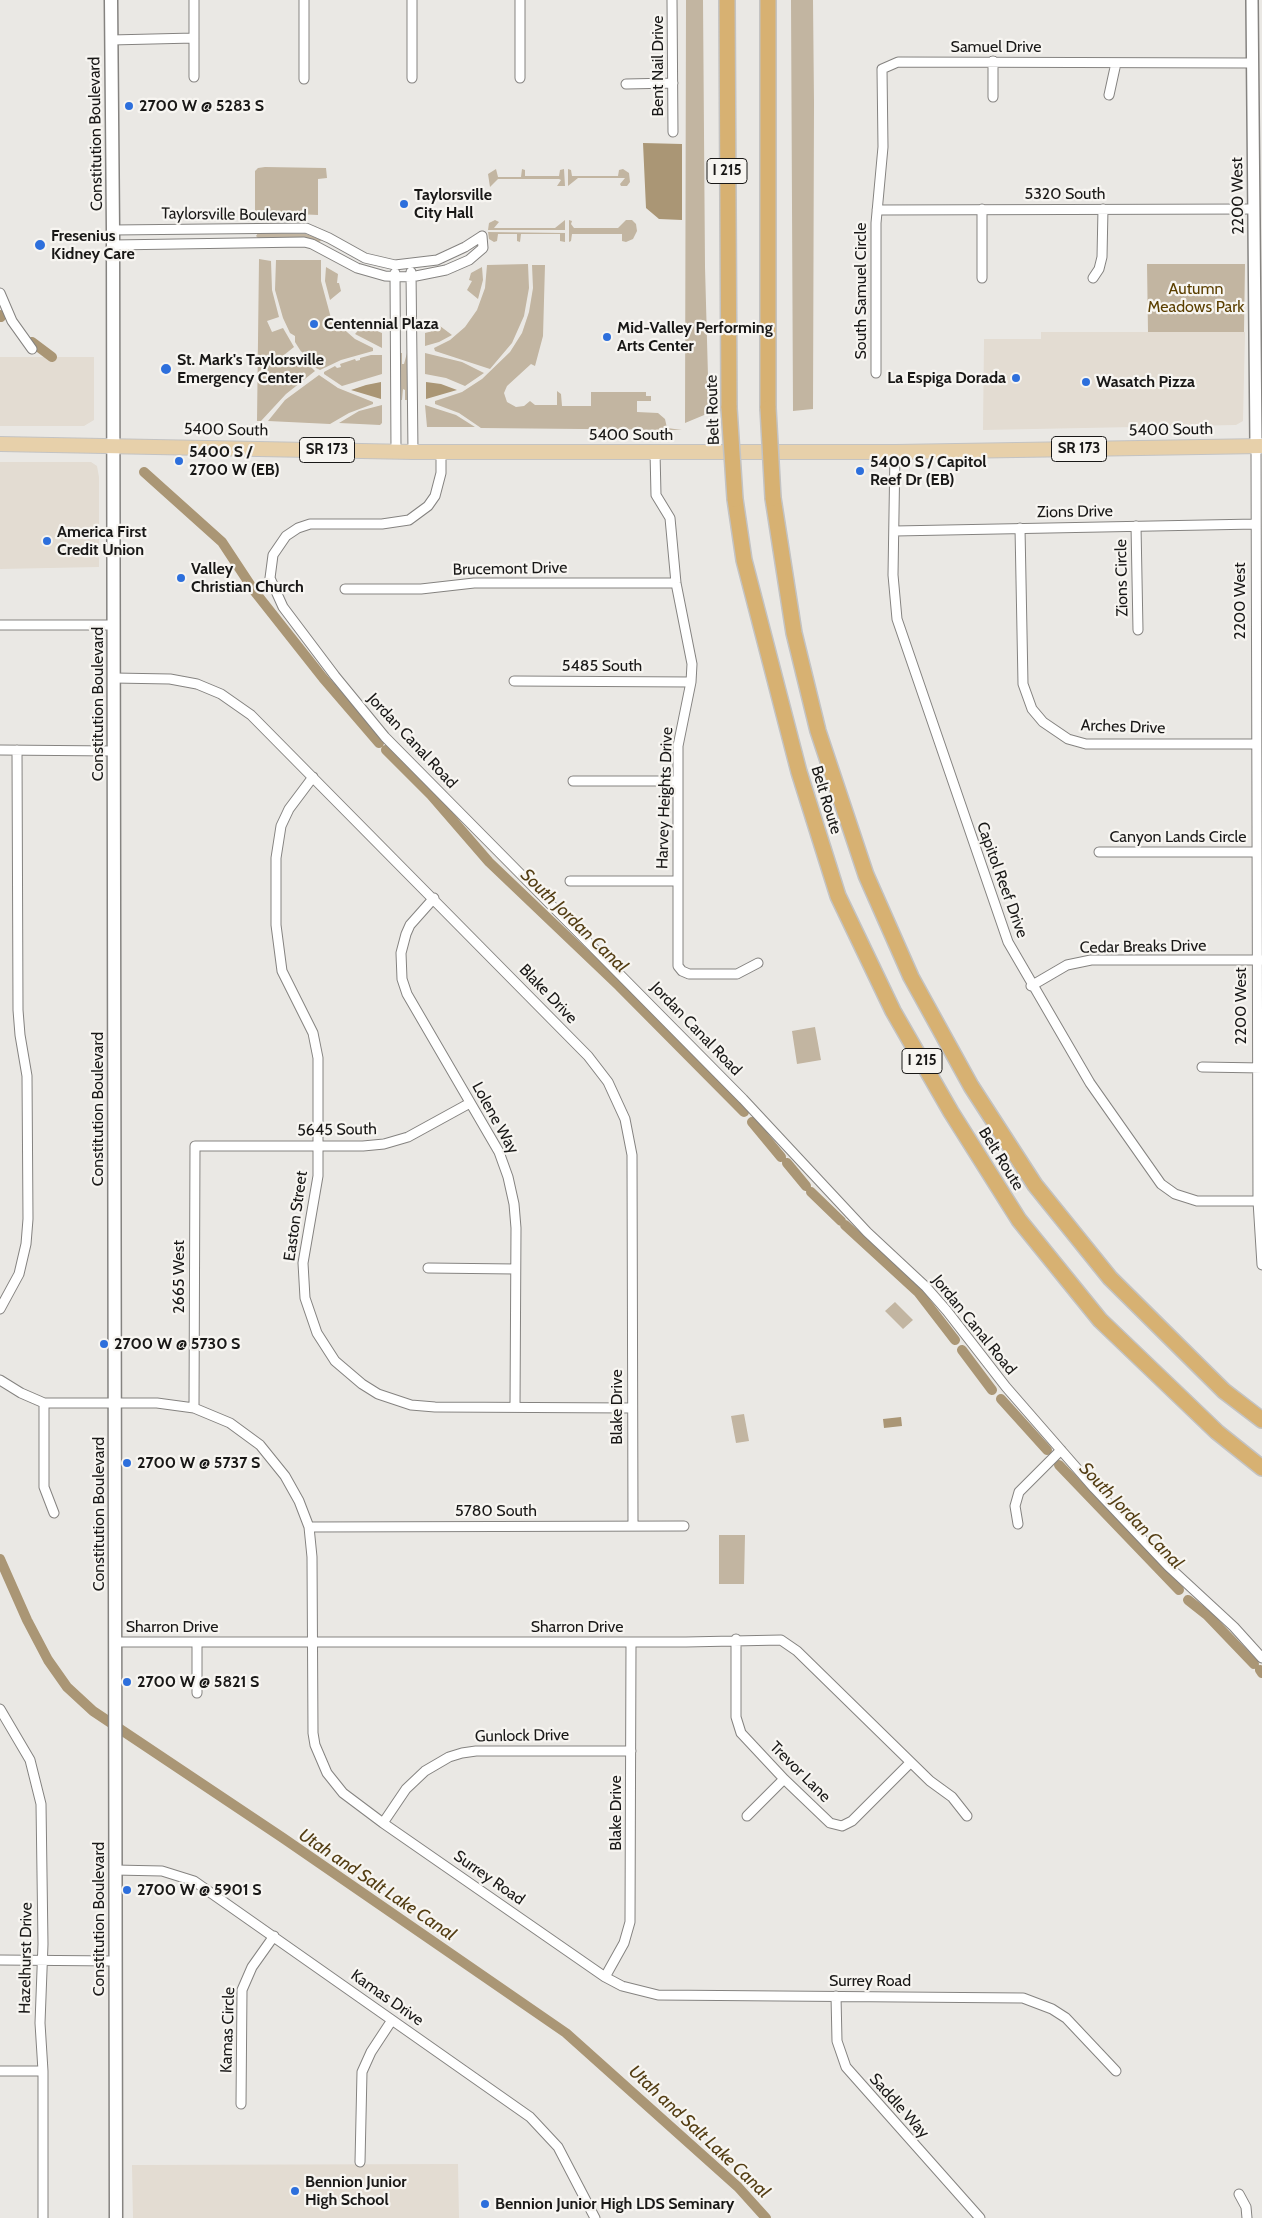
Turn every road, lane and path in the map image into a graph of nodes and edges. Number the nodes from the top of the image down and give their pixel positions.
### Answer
1 (111, 0) edge
2 (194, 0) edge
3 (304, 0) edge
4 (412, 0) edge
5 (520, 0) edge
6 (672, 0) edge
7 (727, 0) edge
8 (768, 0) edge
9 (1252, 0) edge
10 (194, 38) junction
11 (111, 40) junction
12 (993, 62) junction
13 (1116, 63) junction
14 (1252, 63) junction
15 (194, 77) dead end
16 (412, 78) dead end
17 (520, 78) dead end
18 (304, 79) dead end
19 (673, 83) junction
20 (626, 84) dead end
21 (1110, 95) dead end
22 (993, 97) dead end
23 (673, 132) dead end
24 (982, 209) junction
25 (1103, 209) junction
26 (1254, 209) junction
27 (877, 210) junction
28 (113, 230) junction
29 (113, 245) junction
30 (396, 265) junction
31 (411, 265) junction
32 (396, 277) junction
33 (411, 277) junction
34 (982, 278) dead end
35 (1093, 278) dead end
36 (0, 293) edge
37 (32, 349) dead end
38 (876, 373) dead end
39 (0, 444) edge
40 (112, 445) junction
41 (1259, 446) edge
42 (396, 452) junction
43 (413, 452) junction
44 (441, 452) junction
45 (655, 452) junction
46 (895, 452) junction
47 (1256, 524) junction
48 (1136, 526) junction
49 (1020, 528) junction
50 (895, 531) junction
51 (676, 583) junction
52 (346, 589) dead end
53 (1259, 593) edge
54 (0, 625) edge
55 (114, 625) junction
56 (1138, 630) dead end
57 (114, 678) junction
58 (514, 681) dead end
59 (691, 682) junction
60 (1256, 744) junction
61 (0, 750) edge
62 (17, 750) junction
63 (114, 751) junction
64 (313, 777) junction
65 (573, 781) dead end
66 (678, 781) junction
67 (1099, 852) dead end
68 (1256, 852) junction
69 (570, 881) dead end
70 (677, 881) junction
71 (434, 898) junction
72 (1259, 960) edge
73 (758, 963) dead end
74 (1031, 986) junction
75 (1202, 1067) dead end
76 (1260, 1068) edge
77 (470, 1103) junction
78 (195, 1146) joint
79 (319, 1146) junction
80 (1258, 1201) junction
81 (1262, 1265) edge
82 (428, 1268) dead end
83 (515, 1269) junction
84 (0, 1309) edge
85 (0, 1380) edge
86 (44, 1403) junction
87 (115, 1403) junction
88 (515, 1407) junction
89 (194, 1408) junction
90 (632, 1408) junction
91 (1262, 1420) edge
92 (1061, 1450) junction
93 (1262, 1468) edge
94 (54, 1513) dead end
95 (1018, 1524) dead end
96 (633, 1526) junction
97 (684, 1526) dead end
98 (309, 1527) junction
99 (736, 1640) junction
100 (116, 1642) junction
101 (197, 1642) junction
102 (312, 1642) junction
103 (630, 1642) junction
104 (1262, 1658) edge
105 (197, 1693) dead end
106 (0, 1709) edge
107 (631, 1750) junction
108 (910, 1763) junction
109 (784, 1779) junction
110 (747, 1816) dead end
111 (967, 1816) dead end
112 (383, 1823) junction
113 (115, 1870) junction
114 (274, 1936) junction
115 (0, 1960) edge
116 (42, 1960) junction
117 (115, 1961) junction
118 (605, 1977) junction
119 (836, 1996) junction
120 (392, 2020) junction
121 (0, 2071) edge
122 (43, 2071) junction
123 (1116, 2071) dead end
124 (241, 2104) dead end
125 (360, 2162) dead end
126 (1239, 2194) dead end
127 (43, 2218) edge
128 (116, 2218) edge
129 (595, 2218) edge
130 (980, 2218) edge
131 (1247, 2218) edge

1 - 11 main road, Constitution Boulevard
2 - 10 street
3 - 18 street
4 - 16 street
5 - 17 street
6 - 19 street, Bent Nail Drive
7 - 93 highway, Belt Route / I 215, bridge
8 - 91 highway, Belt Route / I 215, bridge
9 - 14 street, 2200 West
10 - 11 street
10 - 15 street
11 - 28 main road, Constitution Boulevard
12 - 13 street, Samuel Drive
12 - 22 street
12 - 27 street, Samuel Drive
13 - 14 street, Samuel Drive
13 - 21 street
14 - 26 street, 2200 West
19 - 20 street
19 - 23 street, Bent Nail Drive
24 - 25 street, 5320 South
24 - 27 street, 5320 South
24 - 34 street
25 - 26 street, 5320 South
25 - 35 street
26 - 41 street, 2200 West
27 - 38 street, South Samuel Circle
28 - 29 main road, Constitution Boulevard
28 - 30 street, Taylorsville Boulevard
29 - 32 street, Taylorsville Boulevard
29 - 40 main road, Constitution Boulevard
30 - 31 street, Taylorsville Boulevard
30 - 32 street
31 - 33 street
31 - 33 street, Taylorsville Boulevard
32 - 33 street, Taylorsville Boulevard
32 - 42 street
33 - 43 street
36 - 37 street
39 - 40 main road, 5400 South / SR 173
40 - 42 main road, 5400 South / SR 173
40 - 55 main road, Constitution Boulevard
41 - 46 main road, 5400 South / SR 173
41 - 47 street, 2200 West
42 - 43 main road, 5400 South / SR 173
43 - 44 main road, 5400 South / SR 173
44 - 45 main road, 5400 South / SR 173
44 - 92 street, Jordan Canal Road
45 - 46 main road, 5400 South / SR 173
45 - 51 street, Harvey Heights Drive
46 - 50 street, Capitol Reef Drive
47 - 48 street, Zions Drive
47 - 53 street, 2200 West
48 - 49 street, Zions Drive
48 - 56 street, Zions Circle
49 - 50 street, Zions Drive
49 - 60 street, Arches Drive
50 - 74 street, Capitol Reef Drive
51 - 52 street, Brucemont Drive
51 - 59 street, Harvey Heights Drive
53 - 60 street, 2200 West
54 - 55 street
55 - 57 main road, Constitution Boulevard
57 - 63 main road, Constitution Boulevard
57 - 64 street, Blake Drive
58 - 59 street, 5485 South
59 - 66 street, Harvey Heights Drive
60 - 68 street, 2200 West
61 - 62 street
62 - 63 street
62 - 84 street
63 - 87 main road, Constitution Boulevard
64 - 71 street, Blake Drive
64 - 79 street, Easton Street
65 - 66 street
66 - 70 street, Harvey Heights Drive
67 - 68 street, Canyon Lands Circle
68 - 72 street, 2200 West
69 - 70 street
70 - 73 street, Harvey Heights Drive
71 - 77 street, Lolene Way
71 - 90 street, Blake Drive
72 - 74 street, Cedar Breaks Drive
72 - 76 street, 2200 West
74 - 80 street, Capitol Reef Drive
75 - 76 street
76 - 80 street, 2200 West
77 - 79 street, 5645 South
77 - 83 street, Lolene Way
78 - 79 street, 5645 South
78 - 89 street, 2665 West
79 - 88 street, Easton Street
80 - 81 street, 2200 West
82 - 83 street
83 - 88 street, Lolene Way
85 - 86 street
86 - 87 street, Surrey Road
86 - 94 street
87 - 89 street, Surrey Road
87 - 100 main road, Constitution Boulevard
88 - 90 street, Easton Street
89 - 98 street, Surrey Road
90 - 96 street, Blake Drive
92 - 95 street
92 - 104 street, Jordan Canal Road
96 - 97 street, 5780 South
96 - 98 street, 5780 South
98 - 102 street, Surrey Road
99 - 103 street, Sharron Drive
99 - 108 street, Sharron Drive
99 - 109 street, Trevor Lane
100 - 101 street, Sharron Drive
100 - 113 main road, Constitution Boulevard
101 - 102 street, Sharron Drive
101 - 105 street
102 - 103 street, Sharron Drive
102 - 112 street, Surrey Road
103 - 107 street, Blake Drive
106 - 116 street, Hazelhurst Drive
107 - 112 street, Gunlock Drive
107 - 118 street, Blake Drive
108 - 109 street, Trevor Lane
108 - 111 street, Sharron Drive
109 - 110 street
112 - 118 street, Surrey Road
113 - 114 street, Kamas Drive
113 - 117 main road, Constitution Boulevard
114 - 120 street, Kamas Drive
114 - 124 street, Kamas Circle
115 - 116 street
116 - 117 street
116 - 122 street, Hazelhurst Drive
117 - 128 main road, Constitution Boulevard
118 - 119 street, Surrey Road
119 - 123 street, Surrey Road
119 - 130 street, Saddle Way
120 - 125 street
120 - 129 street, Kamas Drive
121 - 122 street
122 - 127 street, Hazelhurst Drive
126 - 131 street

